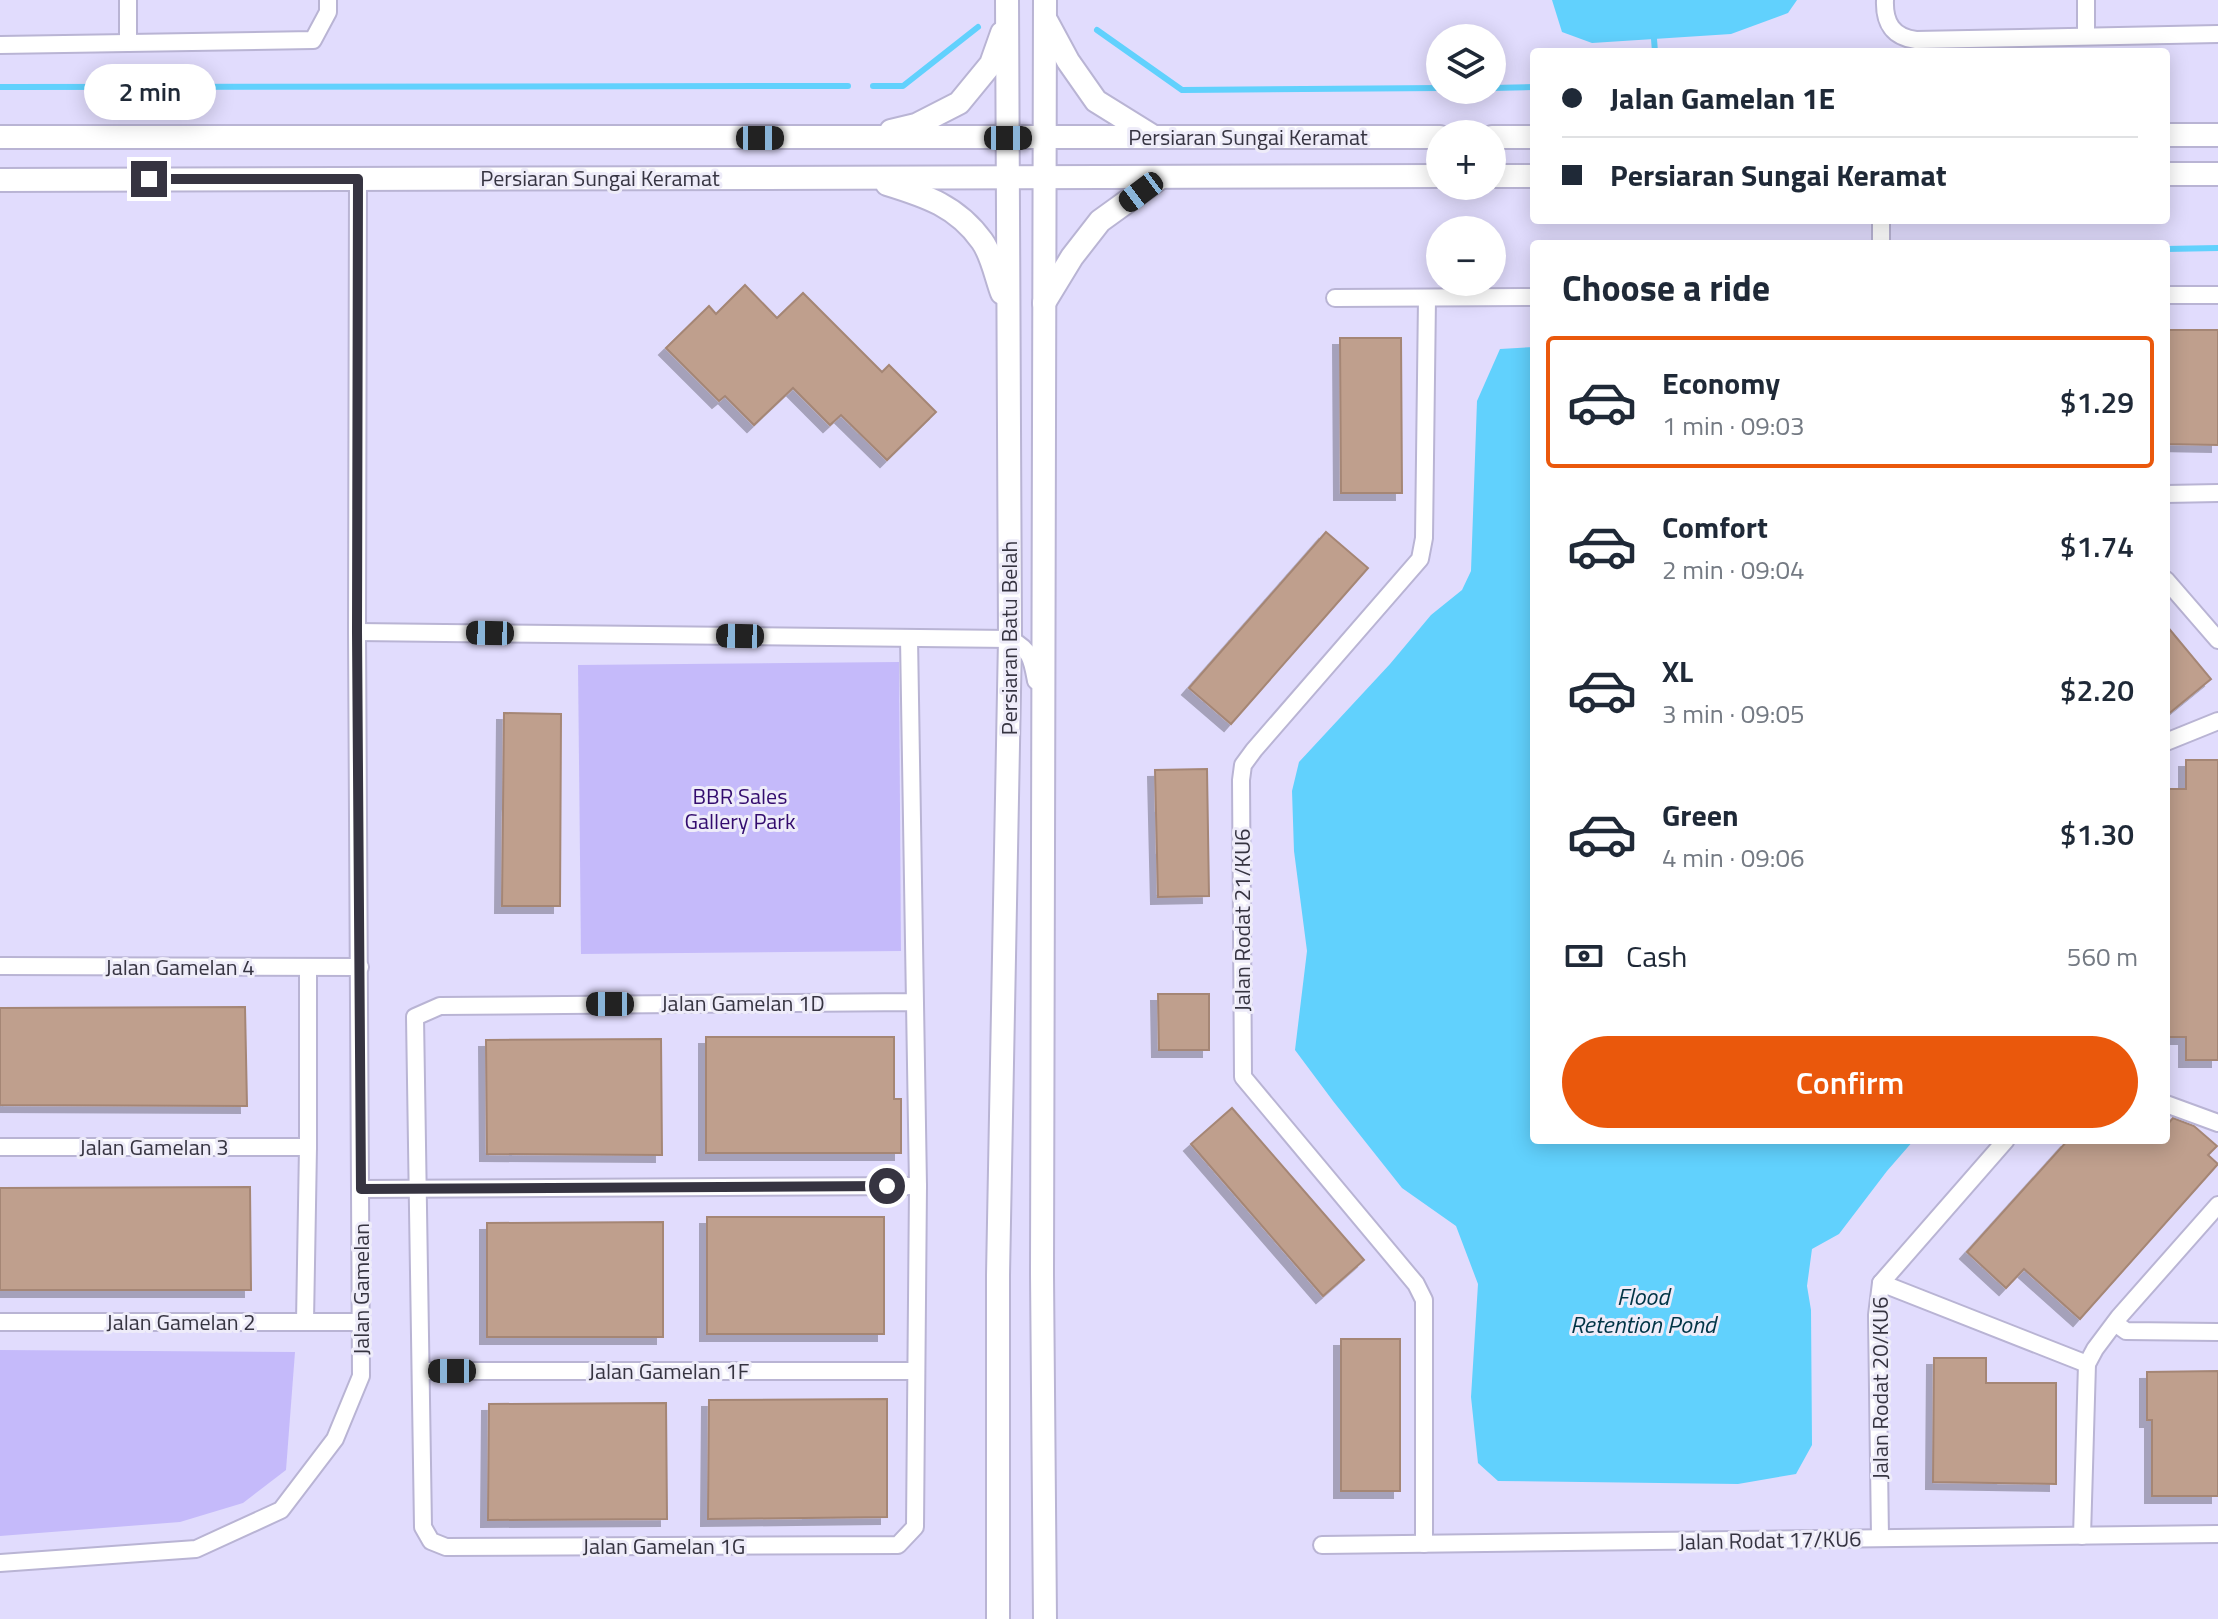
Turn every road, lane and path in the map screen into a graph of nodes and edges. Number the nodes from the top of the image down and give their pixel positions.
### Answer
1 (128, 0) edge
2 (328, 0) edge
3 (1885, 0) edge
4 (2086, 0) edge
5 (1007, 8) edge
6 (1045, 8) edge
7 (2218, 34) edge
8 (2086, 36) junction
9 (128, 43) junction
10 (0, 45) edge
11 (2170, 135) edge
12 (2218, 135) edge
13 (0, 137) edge
14 (1426, 137) edge
15 (1506, 137) edge
16 (1530, 137) edge
17 (863, 138) junction
18 (1008, 138) junction
19 (1044, 138) junction
20 (1155, 138) junction
21 (2170, 174) edge
22 (2218, 174) edge
23 (1426, 176) edge
24 (1506, 176) edge
25 (1530, 176) edge
26 (865, 177) junction
27 (1008, 177) junction
28 (1044, 177) junction
29 (1161, 177) junction
30 (358, 179) junction
31 (0, 180) edge
32 (2170, 295) edge
33 (2218, 295) edge
34 (1530, 297) edge
35 (1335, 298) dead end
36 (1427, 298) junction
37 (1044, 303) junction
38 (1009, 309) junction
39 (2218, 493) edge
40 (2170, 494) edge
41 (2170, 585) edge
42 (357, 632) junction
43 (909, 638) junction
44 (1010, 639) junction
45 (2218, 640) edge
46 (1042, 714) junction
47 (2218, 721) edge
48 (2170, 740) edge
49 (0, 966) edge
50 (308, 967) junction
51 (360, 967) junction
52 (915, 1002) junction
53 (2170, 1105) edge
54 (2218, 1123) edge
55 (2003, 1144) edge
56 (0, 1147) edge
57 (308, 1147) junction
58 (918, 1186) junction
59 (361, 1189) junction
60 (417, 1189) junction
61 (2218, 1205) edge
62 (1881, 1283) junction
63 (0, 1322) edge
64 (305, 1322) junction
65 (362, 1322) junction
66 (2115, 1323) junction
67 (2218, 1332) edge
68 (2087, 1364) junction
69 (421, 1371) junction
70 (916, 1371) junction
71 (2218, 1534) edge
72 (2082, 1536) junction
73 (1880, 1538) junction
74 (1424, 1544) junction
75 (1322, 1545) dead end
76 (0, 1563) edge
77 (998, 1619) edge
78 (1045, 1619) edge

1 - 9 street
2 - 9 street
3 - 8 street
4 - 8 street
5 - 17 street
5 - 18 street, Persiaran Batu Belah
6 - 19 street, Persiaran Batu Belah
6 - 20 street
7 - 8 street
9 - 10 street
11 - 12 street
13 - 17 street, Persiaran Sungai Keramat
14 - 20 street, Persiaran Sungai Keramat
15 - 16 street
17 - 18 street, Persiaran Sungai Keramat
18 - 19 street, Persiaran Sungai Keramat
18 - 27 street, Persiaran Batu Belah
19 - 20 street, Persiaran Sungai Keramat
19 - 28 street, Persiaran Batu Belah
21 - 22 street
23 - 29 street, Persiaran Sungai Keramat
24 - 25 street
26 - 27 street, Persiaran Sungai Keramat
26 - 30 street, Persiaran Sungai Keramat
26 - 38 street
27 - 28 street, Persiaran Sungai Keramat
27 - 38 street, Persiaran Batu Belah
28 - 29 street, Persiaran Sungai Keramat
28 - 37 street, Persiaran Batu Belah
29 - 37 street
30 - 31 street, Persiaran Sungai Keramat
30 - 42 street, Jalan Gamelan
32 - 33 street
34 - 36 street
35 - 36 street
36 - 74 street, Jalan Rodat 21/KU6
37 - 46 street, Persiaran Batu Belah
38 - 44 street, Persiaran Batu Belah
39 - 40 street
41 - 45 street
42 - 43 street
42 - 51 street, Jalan Gamelan
43 - 44 street
43 - 52 street
44 - 46 street
44 - 77 street, Persiaran Batu Belah
46 - 78 street, Persiaran Batu Belah
47 - 48 street
49 - 50 street, Jalan Gamelan 4
50 - 51 street, Jalan Gamelan 4
50 - 57 street
51 - 59 street, Jalan Gamelan
52 - 58 street
52 - 60 street, Jalan Gamelan 1D
53 - 54 street
55 - 62 street, Jalan Rodat 20/KU6
56 - 57 street, Jalan Gamelan 3
57 - 64 street
58 - 60 street
58 - 70 street
59 - 60 street
59 - 65 street, Jalan Gamelan
60 - 69 street
61 - 66 street
62 - 68 street
62 - 73 street, Jalan Rodat 20/KU6
63 - 64 street, Jalan Gamelan 2
64 - 65 street, Jalan Gamelan 2
65 - 76 street, Jalan Gamelan
66 - 67 street
66 - 68 street
68 - 72 street
69 - 70 street, Jalan Gamelan 1F
69 - 70 street, Jalan Gamelan 1G
71 - 72 street, Jalan Rodat 17/KU6
72 - 73 street, Jalan Rodat 17/KU6
73 - 74 street, Jalan Rodat 17/KU6
74 - 75 street, Jalan Rodat 17/KU6

